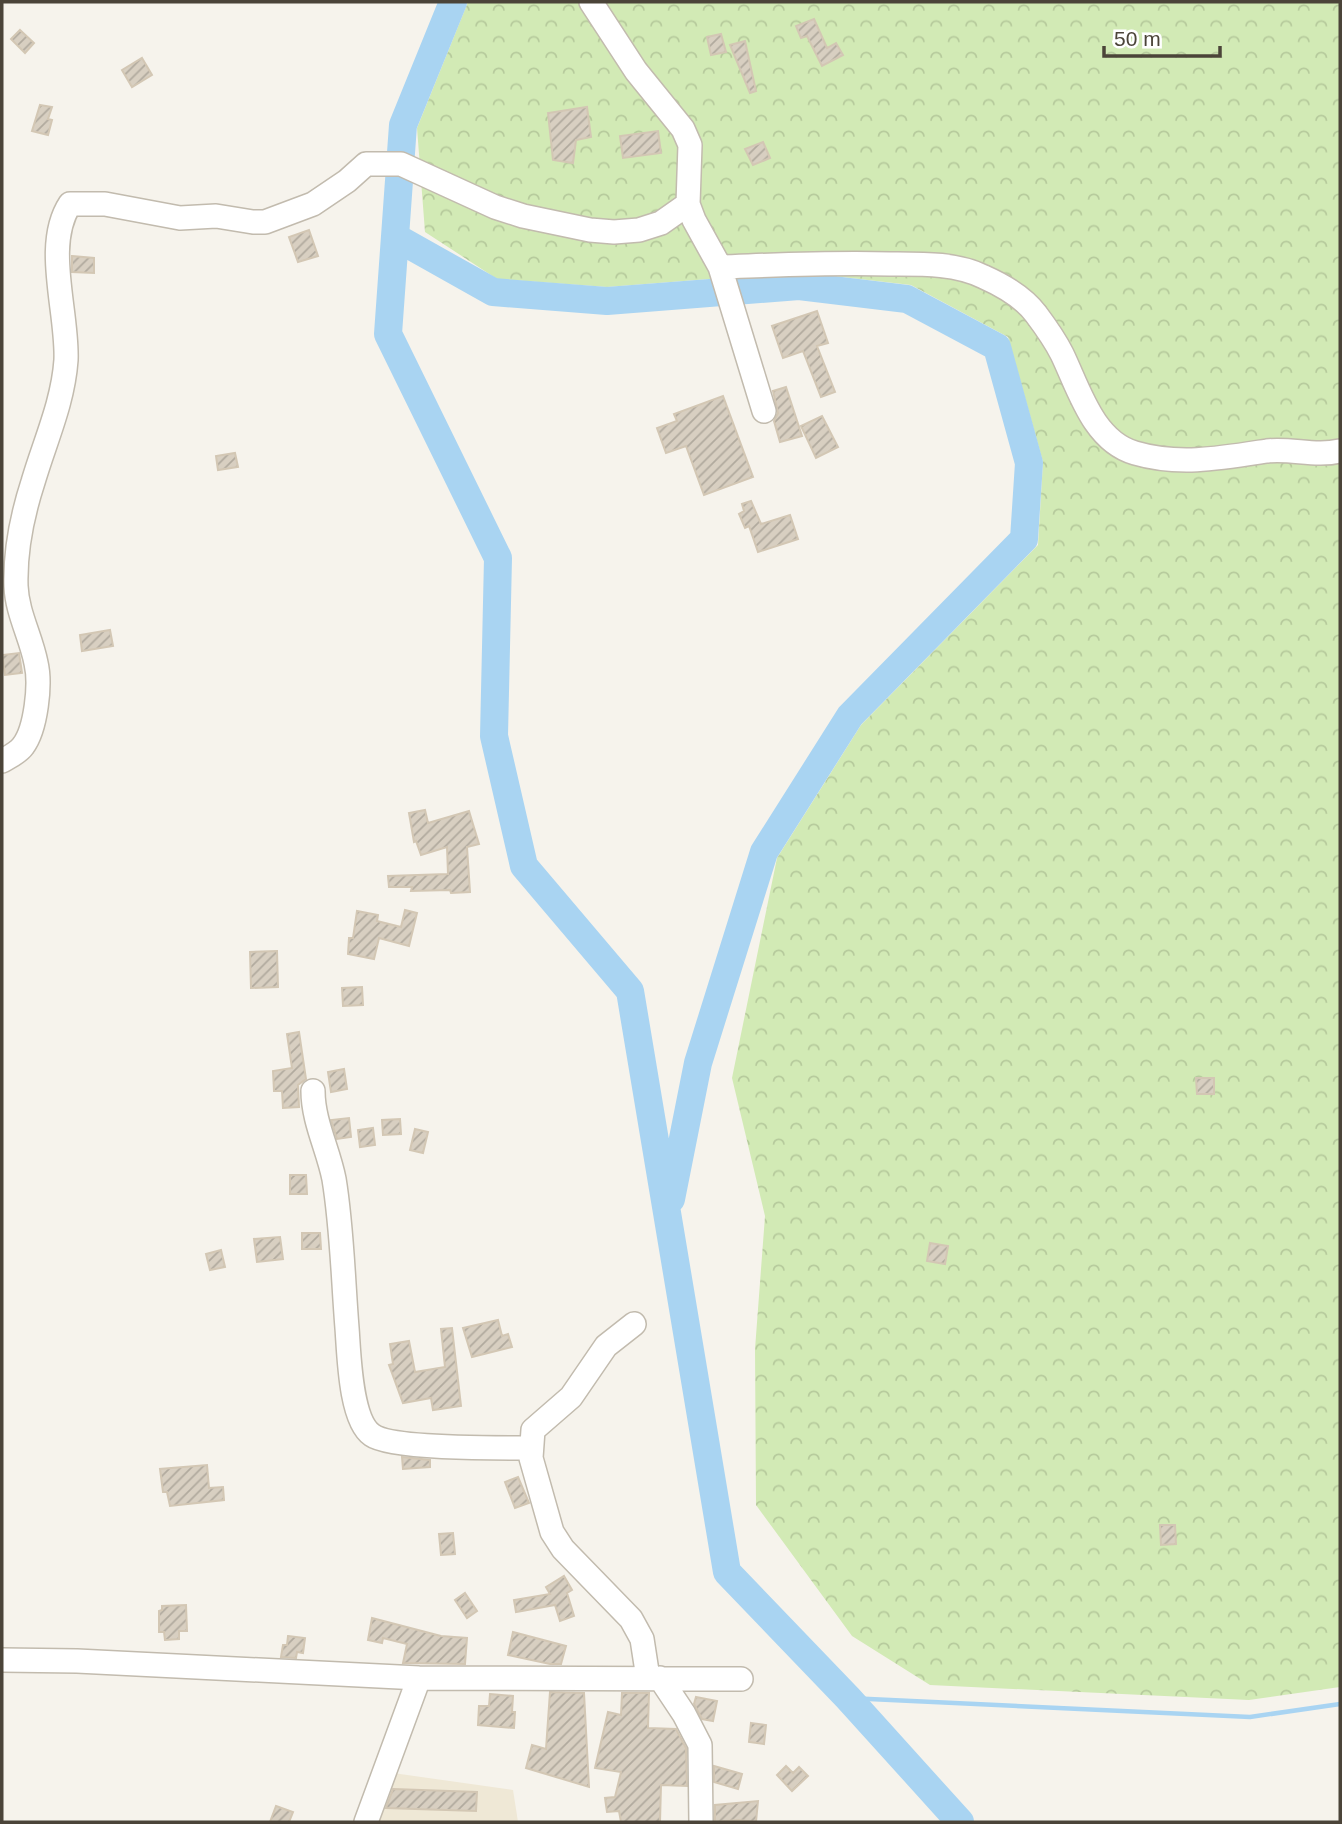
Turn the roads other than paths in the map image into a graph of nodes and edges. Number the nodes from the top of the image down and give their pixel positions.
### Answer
1 (591, 2) edge
2 (688, 204) junction
3 (720, 267) junction
4 (764, 411) dead end
5 (1340, 451) edge
6 (2, 761) edge
7 (313, 1091) dead end
8 (634, 1324) dead end
9 (531, 1448) junction
10 (2, 1660) edge
11 (419, 1678) junction
12 (654, 1678) junction
13 (741, 1679) dead end
14 (366, 1822) edge
15 (701, 1822) edge

1 - 2 street
2 - 3 street
2 - 6 street
3 - 4 street
3 - 5 street
7 - 9 street
8 - 9 street
9 - 12 street
10 - 11 street
11 - 12 street
11 - 14 street
12 - 13 street
12 - 15 street

